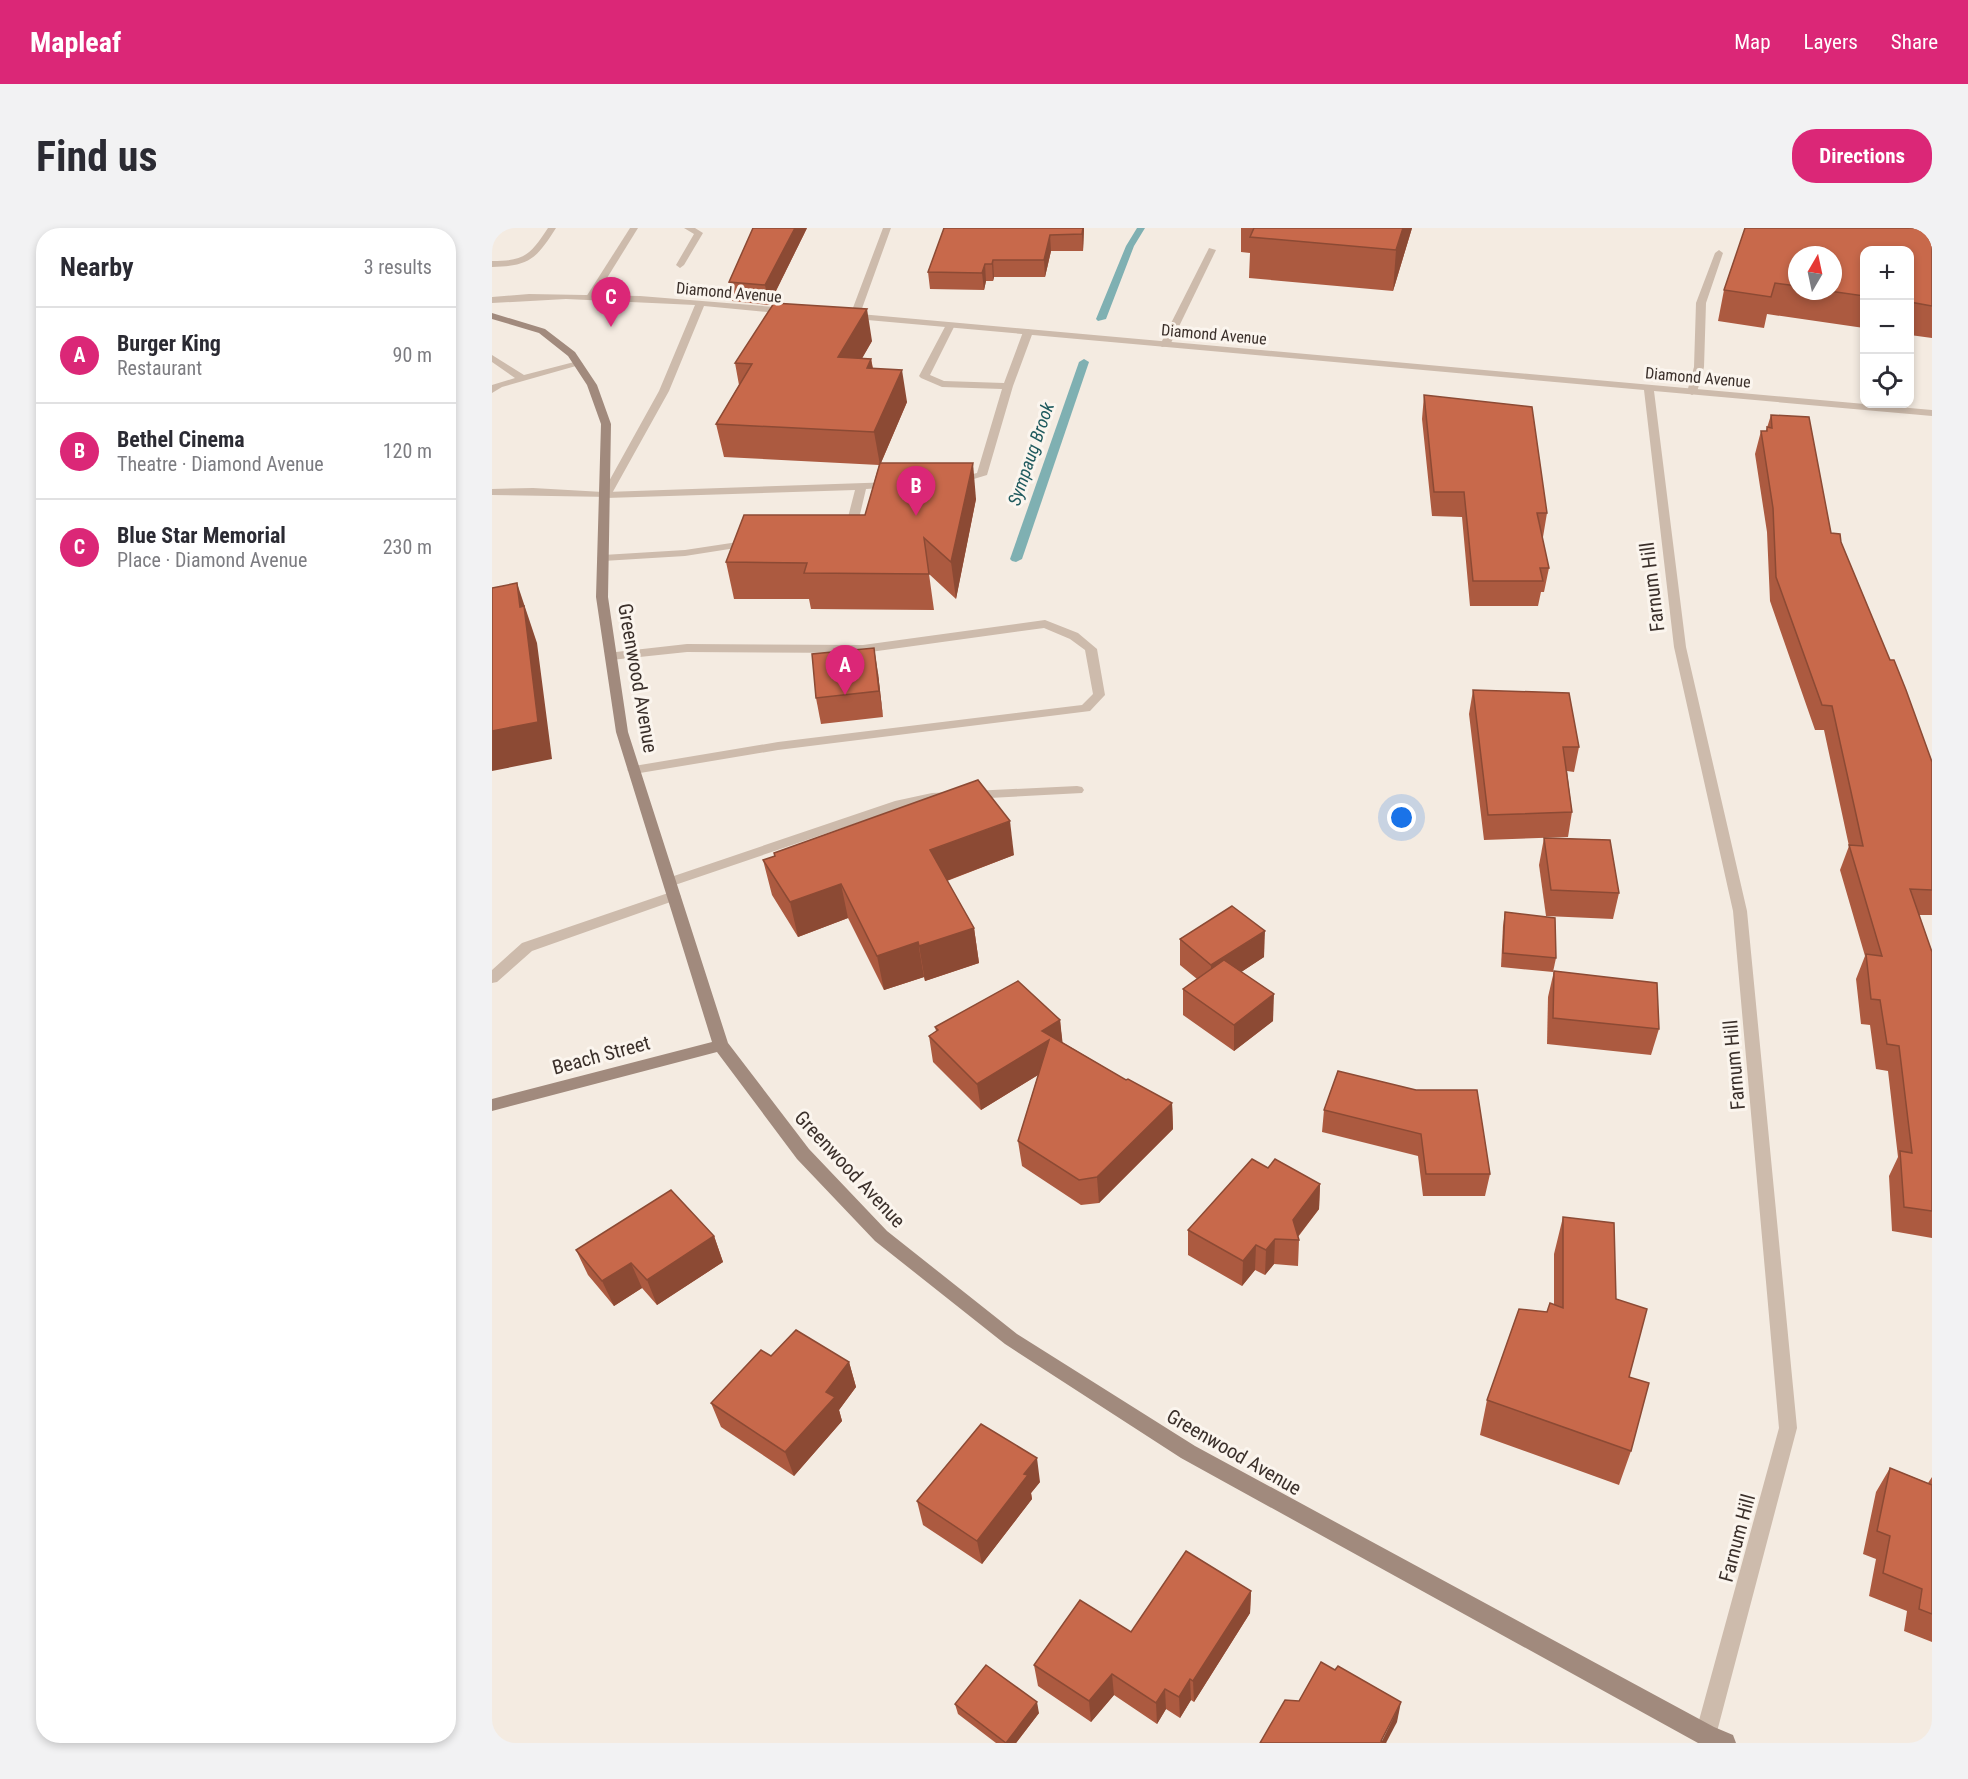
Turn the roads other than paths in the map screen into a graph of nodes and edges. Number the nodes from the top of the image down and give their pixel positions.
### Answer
1 (552, 228) edge
2 (634, 228) edge
3 (688, 228) edge
4 (887, 228) edge
5 (1212, 250) dead end
6 (1719, 253) dead end
7 (492, 264) edge
8 (680, 265) dead end
9 (591, 297) junction
10 (492, 300) edge
11 (700, 304) junction
12 (795, 312) edge
13 (492, 316) edge
14 (842, 316) edge
15 (854, 317) junction
16 (950, 325) junction
17 (1028, 332) junction
18 (1165, 345) junction
19 (492, 358) edge
20 (578, 364) junction
21 (522, 378) junction
22 (1008, 386) junction
23 (1649, 388) junction
24 (492, 390) edge
25 (1692, 392) junction
26 (1932, 413) edge
27 (944, 483) edge
28 (908, 484) edge
29 (861, 487) junction
30 (492, 492) edge
31 (606, 495) junction
32 (830, 538) edge
33 (766, 542) edge
34 (603, 558) junction
35 (611, 656) junction
36 (634, 770) junction
37 (1077, 790) dead end
38 (672, 889) junction
39 (492, 978) edge
40 (721, 1045) junction
41 (492, 1105) edge
42 (1706, 1735) junction
43 (1725, 1743) edge

1 - 7 street
2 - 9 street
3 - 8 street
4 - 15 street
5 - 18 street
6 - 25 street
9 - 10 street, Diamond Avenue
9 - 11 street, Diamond Avenue
11 - 12 street, Diamond Avenue
11 - 31 street
13 - 20 main road, Greenwood Avenue
14 - 15 street, Diamond Avenue
15 - 16 street, Diamond Avenue
16 - 17 street, Diamond Avenue
16 - 22 street
17 - 18 street, Diamond Avenue
17 - 22 street
18 - 23 street, Diamond Avenue
19 - 21 street
20 - 21 street
20 - 31 main road, Greenwood Avenue
21 - 24 street
22 - 27 street
23 - 25 street, Diamond Avenue
23 - 42 street, Farnum Hill
25 - 26 street, Diamond Avenue
28 - 29 street
29 - 31 street
29 - 32 street
30 - 31 street
31 - 34 main road, Greenwood Avenue
33 - 34 street
34 - 35 main road, Greenwood Avenue
35 - 36 main road, Greenwood Avenue
35 - 36 street
36 - 38 main road, Greenwood Avenue
37 - 38 street
38 - 39 street
38 - 40 main road, Greenwood Avenue
40 - 41 main road, Beach Street
40 - 42 main road, Greenwood Avenue
42 - 43 main road, Greenwood Avenue

